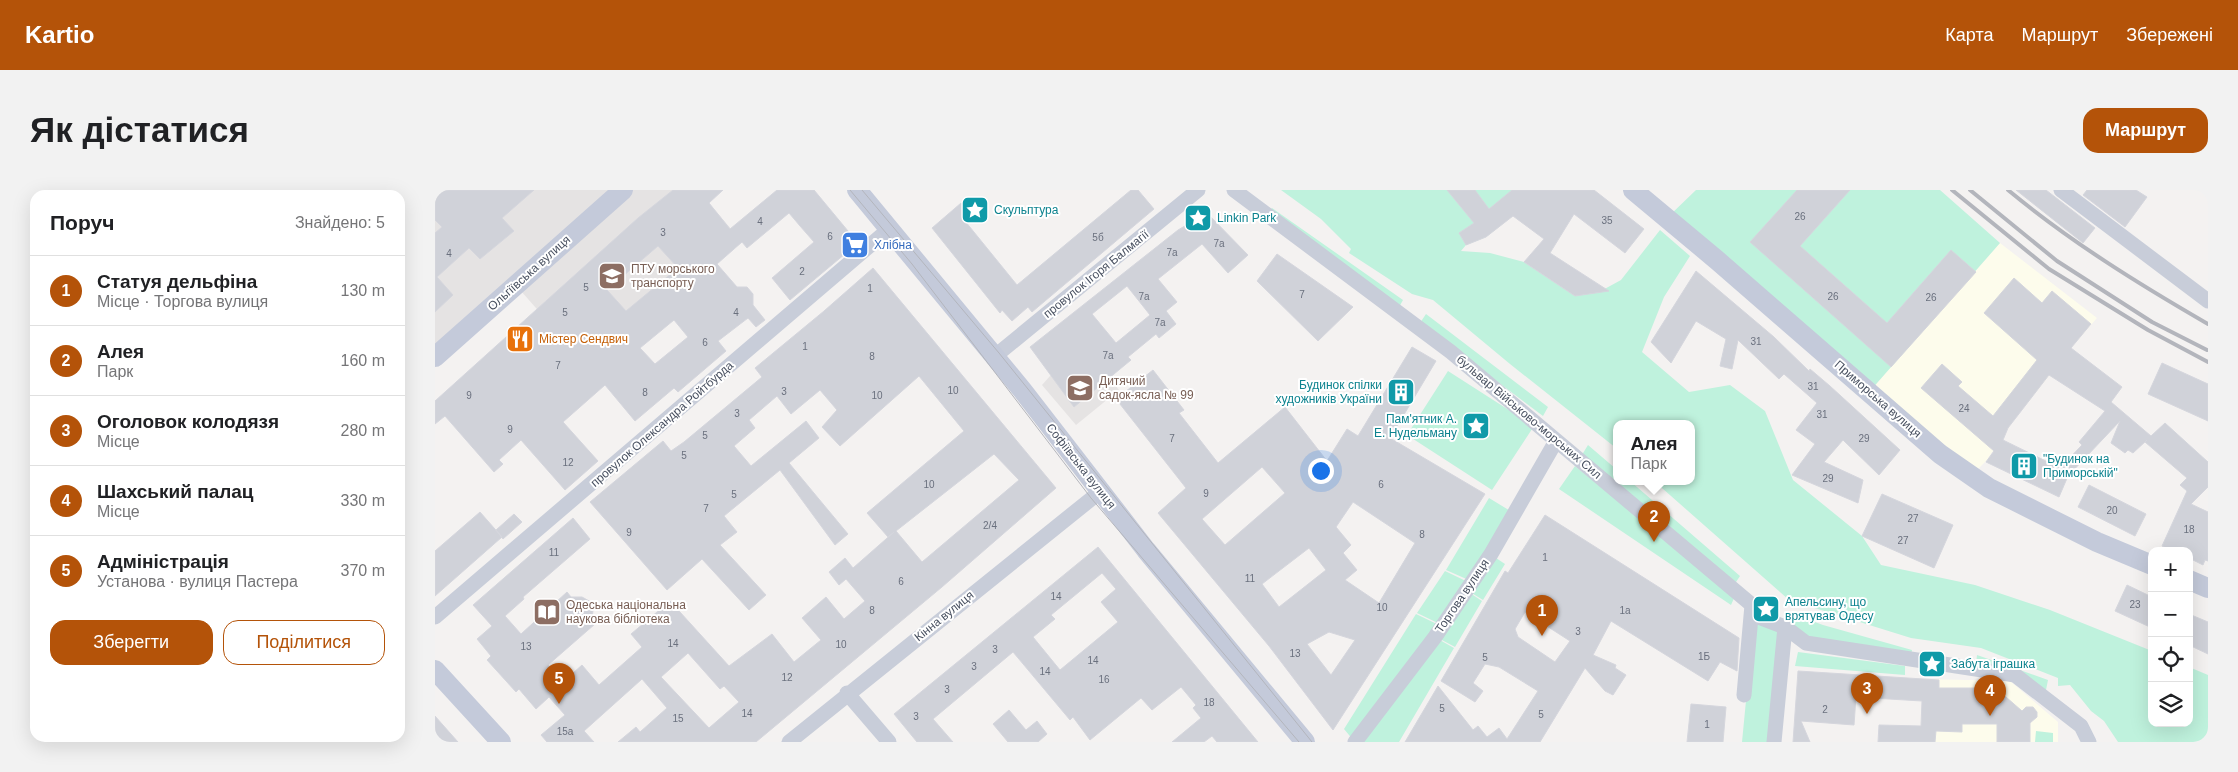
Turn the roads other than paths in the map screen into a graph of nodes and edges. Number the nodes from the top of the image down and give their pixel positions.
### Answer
1 (623, 190) edge
2 (857, 190) edge
3 (1198, 190) edge
4 (1234, 190) edge
5 (1633, 190) edge
6 (2061, 190) edge
7 (889, 230) junction
8 (2208, 300) edge
9 (435, 357) edge
10 (994, 357) junction
11 (1556, 441) junction
12 (1101, 491) junction
13 (2148, 563) edge
14 (2193, 582) edge
15 (2208, 588) edge
16 (1752, 606) junction
17 (435, 617) edge
18 (1785, 627) junction
19 (435, 670) edge
20 (847, 693) junction
21 (1744, 695) dead end
22 (501, 742) edge
23 (789, 742) edge
24 (889, 742) edge
25 (1305, 742) edge
26 (1355, 742) edge
27 (1774, 742) edge
28 (2089, 742) edge

1 - 9 main road, Ольгіївська вулиця
2 - 7 main road, Софіївська вулиця
3 - 10 street, провулок Ігоря Балмагії
4 - 11 street, бульвар Військово-морських Сил
5 - 13 main road, Приморська вулиця
6 - 8 street
7 - 10 main road, Софіївська вулиця
7 - 17 street, провулок Олександра Ройтбурда
10 - 12 main road, Софіївська вулиця
11 - 16 street, бульвар Військово-морських Сил
11 - 26 street, Торгова вулиця
12 - 20 street, Кінна вулиця
12 - 25 main road, Софіївська вулиця
14 - 15 main road
16 - 18 street, бульвар Військово-морських Сил
16 - 21 street
18 - 27 street
18 - 28 street, бульвар Військово-морських Сил
19 - 22 main road
20 - 23 street, Кінна вулиця
20 - 24 street

